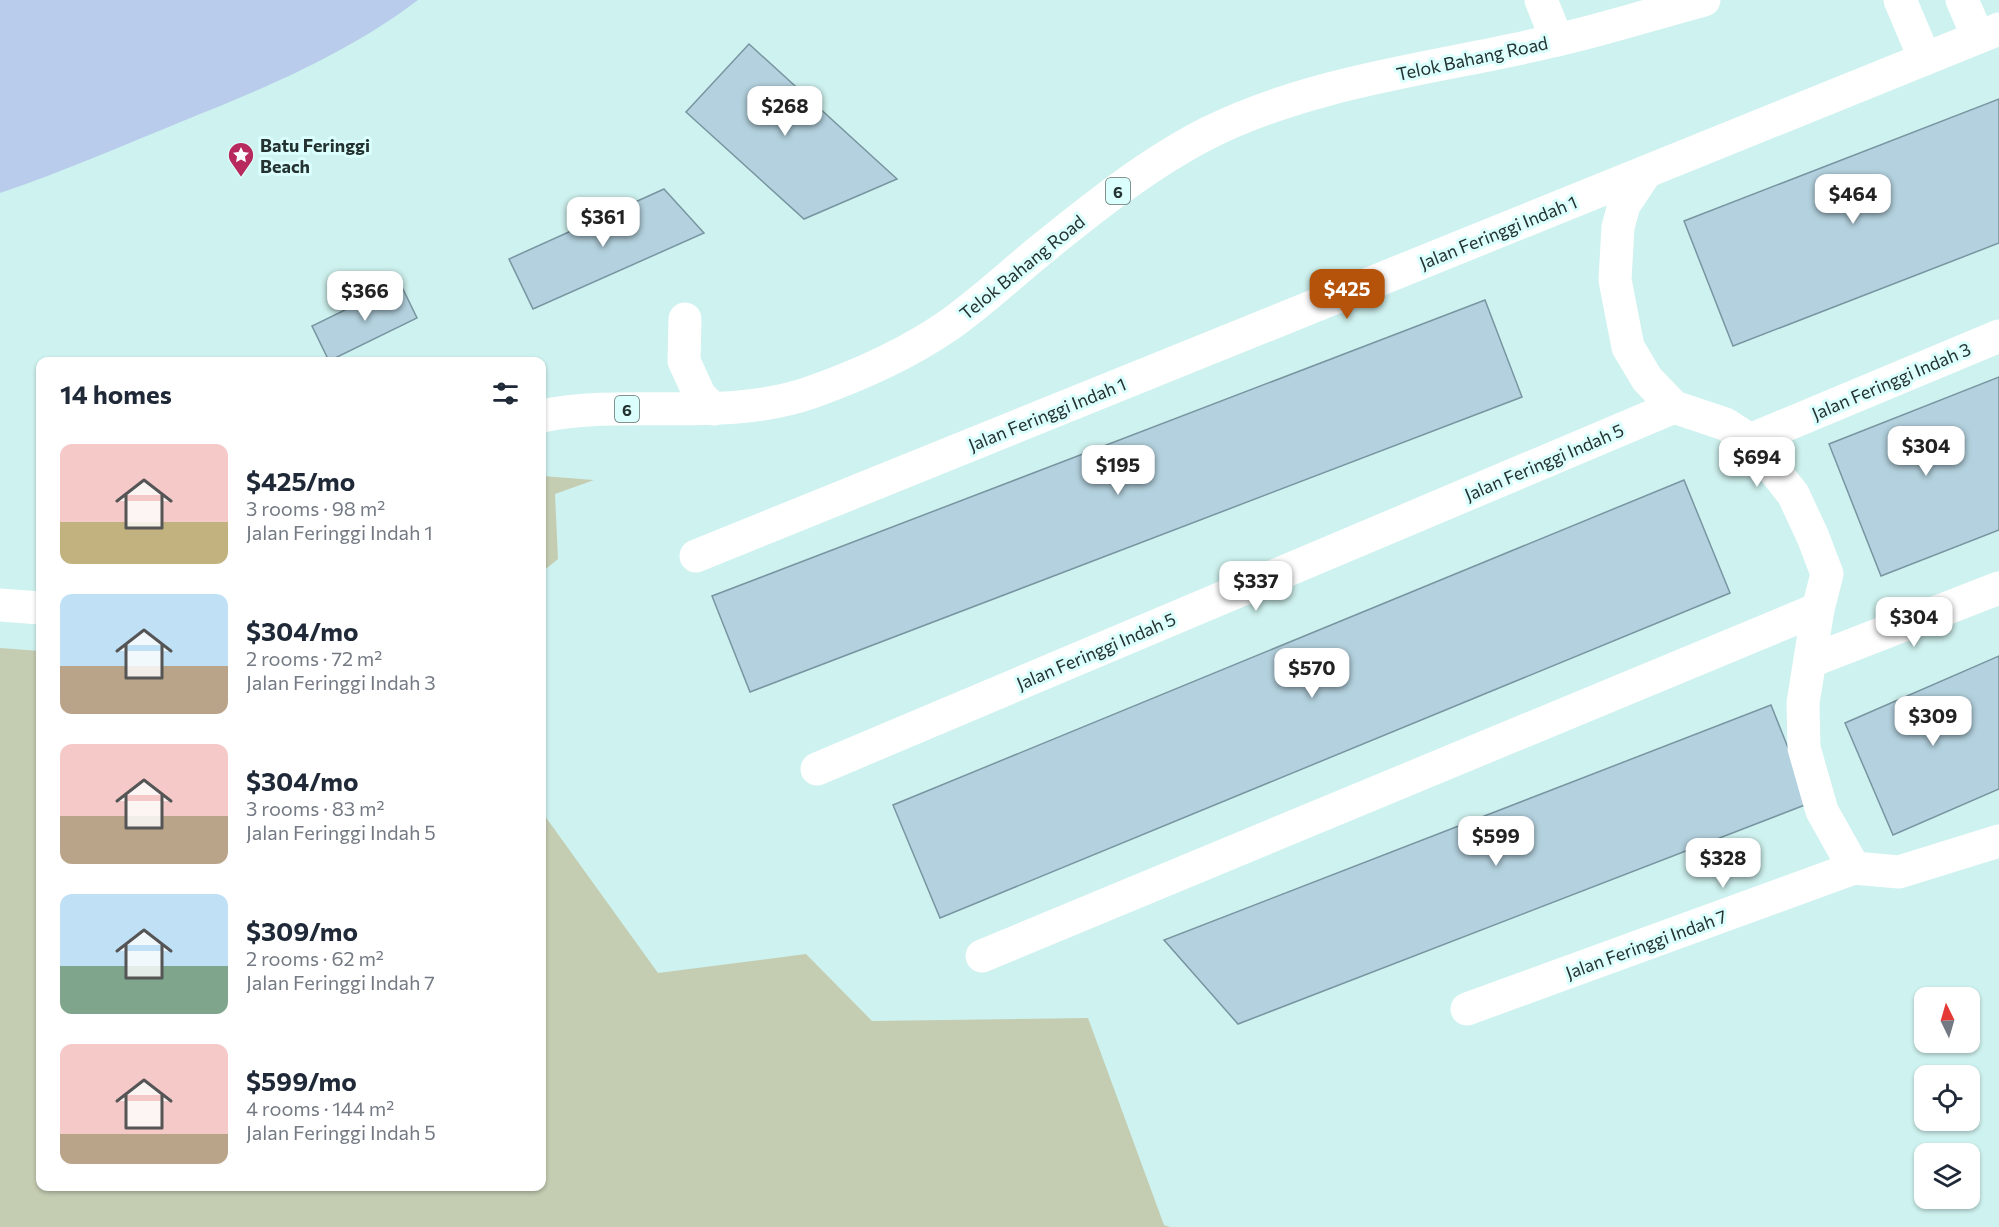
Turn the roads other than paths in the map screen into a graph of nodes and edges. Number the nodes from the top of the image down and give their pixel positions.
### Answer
1 (1541, 0) edge
2 (1704, 0) edge
3 (1900, 0) edge
4 (1962, 0) edge
5 (1989, 33) edge
6 (1557, 40) junction
7 (1924, 59) junction
8 (1646, 172) junction
9 (685, 319) dead end
10 (1999, 336) edge
11 (1674, 407) junction
12 (714, 409) junction
13 (546, 416) edge
14 (1750, 440) junction
15 (696, 556) dead end
16 (1999, 588) edge
17 (0, 605) edge
18 (36, 608) edge
19 (1818, 609) junction
20 (1811, 661) junction
21 (817, 769) dead end
22 (1999, 841) edge
23 (1854, 868) junction
24 (982, 956) dead end
25 (1467, 1009) dead end

1 - 6 street
2 - 6 street, 6
3 - 7 street
4 - 5 street
5 - 7 street, Jalan Feringgi Indah 1
6 - 12 street, Telok Bahang Road / 6
7 - 8 street, Jalan Feringgi Indah 1
8 - 11 street
8 - 15 street, Jalan Feringgi Indah 1
9 - 12 street
10 - 14 street, Jalan Feringgi Indah 3
11 - 14 street
11 - 21 street, Jalan Feringgi Indah 5
12 - 13 street, Telok Bahang Road / 6
14 - 19 street
16 - 20 street
17 - 18 street
19 - 20 street
19 - 24 street
20 - 23 street
22 - 23 street, Jalan Feringgi Indah 7
23 - 25 street, Jalan Feringgi Indah 7

